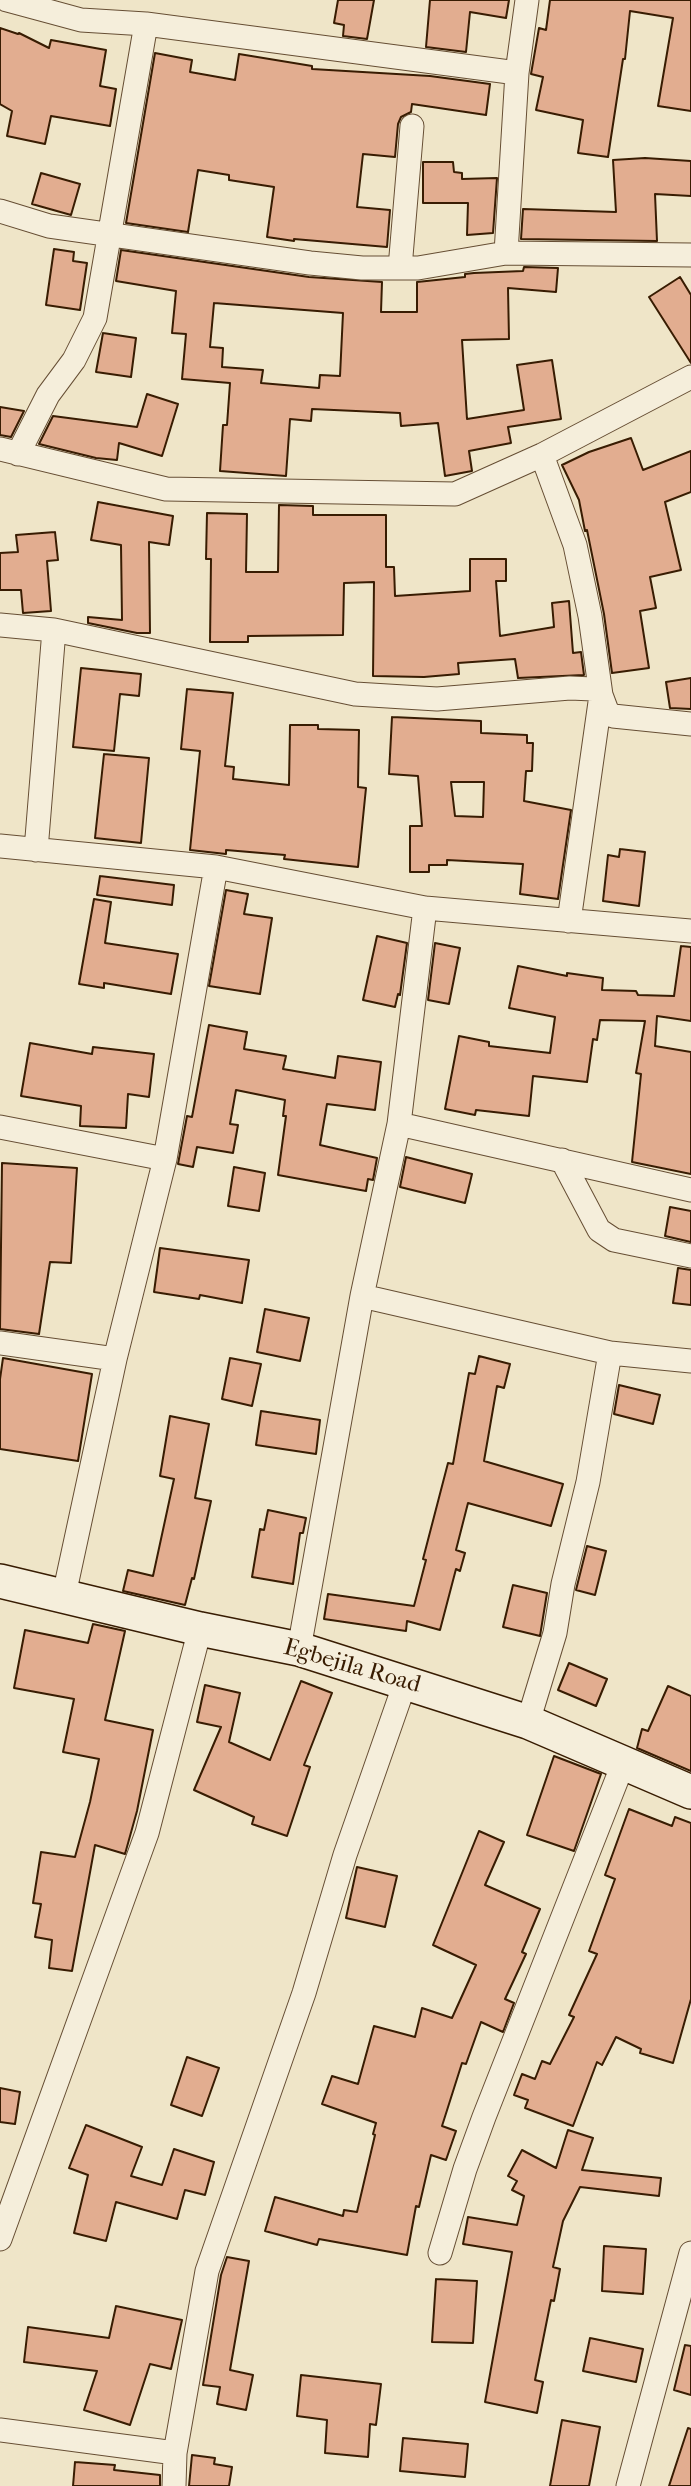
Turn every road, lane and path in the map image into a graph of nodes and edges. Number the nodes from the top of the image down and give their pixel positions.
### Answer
1 (7, 0) edge
2 (527, 0) edge
3 (146, 24) junction
4 (517, 73) junction
5 (412, 126) dead end
6 (0, 211) edge
7 (109, 234) junction
8 (506, 253) junction
9 (691, 255) edge
10 (400, 268) junction
11 (691, 377) edge
12 (9, 451) edge
13 (542, 455) junction
14 (0, 625) edge
15 (54, 630) junction
16 (601, 695) junction
17 (691, 724) edge
18 (0, 846) edge
19 (36, 850) junction
20 (216, 867) junction
21 (425, 908) junction
22 (569, 921) junction
23 (691, 931) edge
24 (398, 1124) junction
25 (0, 1127) edge
26 (165, 1159) junction
27 (562, 1160) junction
28 (691, 1190) edge
29 (691, 1256) edge
30 (362, 1296) junction
31 (0, 1343) edge
32 (610, 1353) junction
33 (115, 1359) junction
34 (691, 1361) edge
35 (0, 1581) edge
36 (64, 1595) junction
37 (200, 1629) junction
38 (299, 1649) junction
39 (405, 1683) junction
40 (528, 1721) junction
41 (623, 1764) junction
42 (691, 1792) edge
43 (0, 2239) edge
44 (440, 2253) dead end
45 (691, 2253) edge
46 (0, 2430) edge
47 (176, 2453) junction
48 (174, 2486) edge
49 (628, 2486) edge

1 - 3 street
2 - 4 street
3 - 4 street
3 - 7 street
4 - 8 street
5 - 10 street
6 - 7 street
7 - 10 street
7 - 12 street
8 - 9 street
8 - 10 street
11 - 13 street
12 - 13 street
13 - 16 street
14 - 15 street
15 - 16 street
15 - 19 street
16 - 17 street
16 - 22 street
18 - 19 street
19 - 20 street
20 - 21 street
20 - 26 street
21 - 22 street
21 - 24 street
22 - 23 street
24 - 27 street
24 - 30 street
25 - 26 street
26 - 33 street
27 - 28 street
27 - 29 street
30 - 32 street
30 - 38 street
31 - 33 street
32 - 34 street
32 - 40 street
33 - 36 street
35 - 36 street, Egbejila Road
36 - 37 street, Egbejila Road
37 - 38 street, Egbejila Road
37 - 43 street
38 - 39 street, Egbejila Road
39 - 40 street, Egbejila Road
39 - 47 street
40 - 41 street, Egbejila Road
41 - 42 street, Egbejila Road
41 - 44 street
45 - 49 street
46 - 47 street
47 - 48 street

